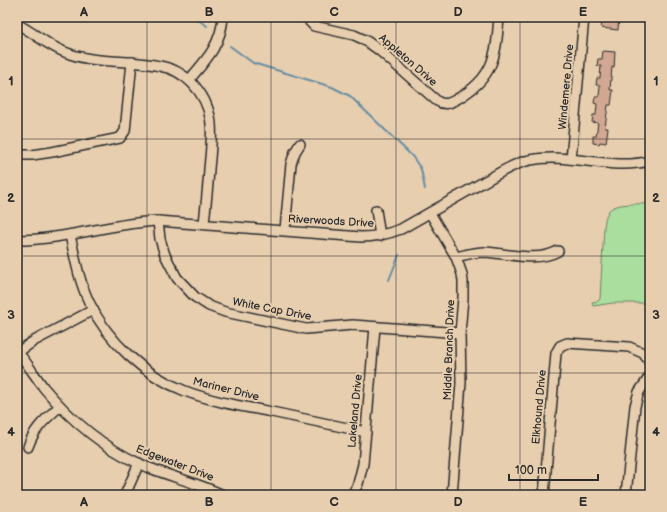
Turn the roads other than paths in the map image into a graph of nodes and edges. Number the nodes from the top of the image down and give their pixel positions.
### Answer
1 (223, 17) edge
2 (499, 17) edge
3 (584, 17) edge
4 (309, 20) edge
5 (17, 24) edge
6 (132, 62) junction
7 (189, 80) junction
8 (300, 144) dead end
9 (17, 155) edge
10 (571, 159) junction
11 (650, 161) edge
12 (376, 210) dead end
13 (430, 213) junction
14 (158, 221) junction
15 (204, 223) junction
16 (285, 230) junction
17 (70, 235) junction
18 (380, 236) junction
19 (17, 240) edge
20 (558, 251) dead end
21 (456, 257) junction
22 (93, 310) junction
23 (375, 327) junction
24 (460, 333) junction
25 (18, 352) edge
26 (650, 362) edge
27 (650, 376) edge
28 (60, 406) junction
29 (366, 432) junction
30 (28, 447) dead end
31 (139, 463) junction
32 (125, 495) edge
33 (223, 495) edge
34 (352, 495) edge
35 (452, 495) edge
36 (544, 495) edge
37 (626, 495) edge

1 - 7 street
2 - 4 street, Appleton Drive
3 - 10 street, Windemere Drive
5 - 6 street
6 - 7 street
6 - 9 street
7 - 15 street
8 - 16 street
10 - 11 street, Riverwoods Drive
10 - 13 street, Riverwoods Drive
12 - 18 street
13 - 18 street, Riverwoods Drive
13 - 21 street, Middle Branch Drive
14 - 15 street, Riverwoods Drive
14 - 17 street, Riverwoods Drive
14 - 23 street, White Cap Drive
15 - 16 street, Riverwoods Drive
16 - 18 street, Riverwoods Drive
17 - 19 street, Riverwoods Drive
17 - 22 street, Mariner Drive
20 - 21 street
21 - 24 street, Middle Branch Drive
22 - 25 street
22 - 29 street, Mariner Drive
23 - 24 street, White Cap Drive
23 - 29 street, Lakeland Drive
24 - 35 street, Middle Branch Drive
25 - 28 street, Edgewater Drive
26 - 36 street, Elkhound Drive
27 - 37 street
28 - 30 street
28 - 31 street, Edgewater Drive
29 - 34 street, Lakeland Drive
31 - 32 street
31 - 33 street, Edgewater Drive

